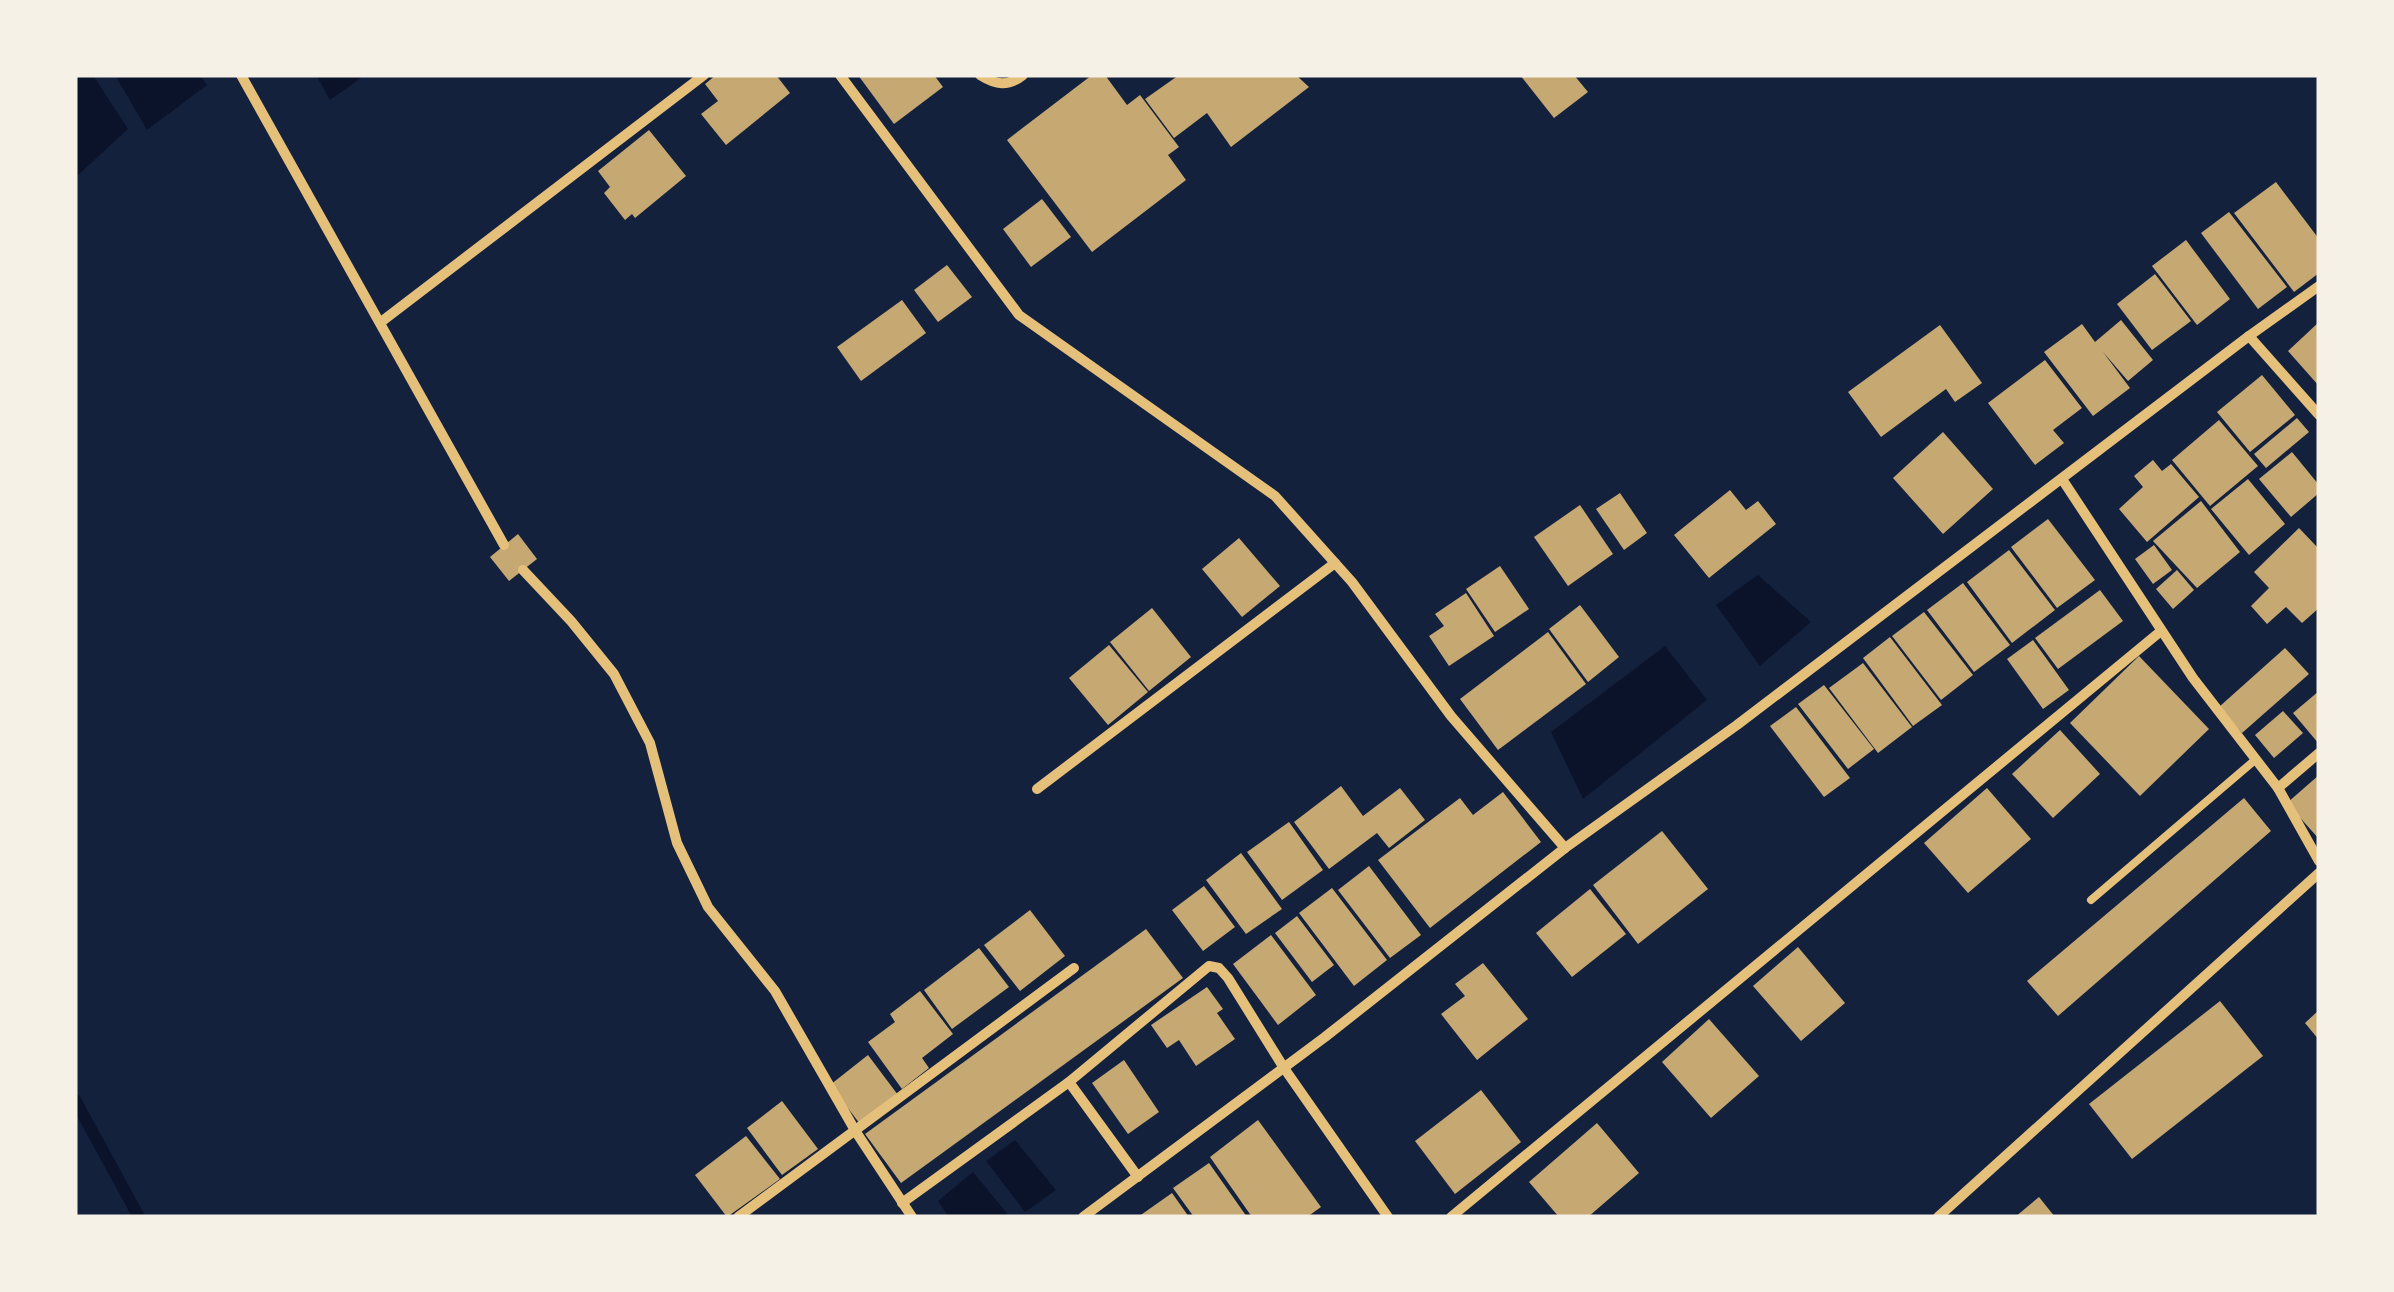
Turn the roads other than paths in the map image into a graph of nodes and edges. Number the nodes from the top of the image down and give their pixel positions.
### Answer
1 (241, 75) edge
2 (704, 75) edge
3 (840, 75) edge
4 (980, 75) edge
5 (1023, 75) edge
6 (2319, 286) edge
7 (380, 322) junction
8 (2248, 336) junction
9 (2319, 415) edge
10 (2062, 479) junction
11 (504, 545) dead end
12 (1335, 563) junction
13 (523, 570) dead end
14 (2161, 631) junction
15 (2319, 753) edge
16 (2255, 760) junction
17 (2278, 788) junction
18 (1037, 789) dead end
19 (1565, 848) junction
20 (2319, 861) edge
21 (2319, 873) edge
22 (2091, 900) dead end
23 (1074, 968) dead end
24 (1284, 1068) junction
25 (1069, 1082) junction
26 (856, 1132) junction
27 (1138, 1177) junction
28 (902, 1203) junction
29 (738, 1217) edge
30 (912, 1217) edge
31 (1084, 1217) edge
32 (1388, 1217) edge
33 (1451, 1217) edge
34 (1938, 1217) edge

1 - 7 street
2 - 7 street
3 - 12 street
4 - 5 street
6 - 8 street
7 - 11 street
8 - 9 street
8 - 10 street
10 - 14 street
10 - 19 street
12 - 18 street
12 - 19 street
13 - 26 street
14 - 16 street
14 - 33 street
15 - 17 street
16 - 17 street
16 - 22 lane
17 - 20 street
19 - 24 street
21 - 34 street
23 - 26 street
24 - 25 street
24 - 27 street
24 - 32 street
25 - 27 street
25 - 28 street
26 - 28 street
26 - 29 street
27 - 31 street
28 - 30 street

